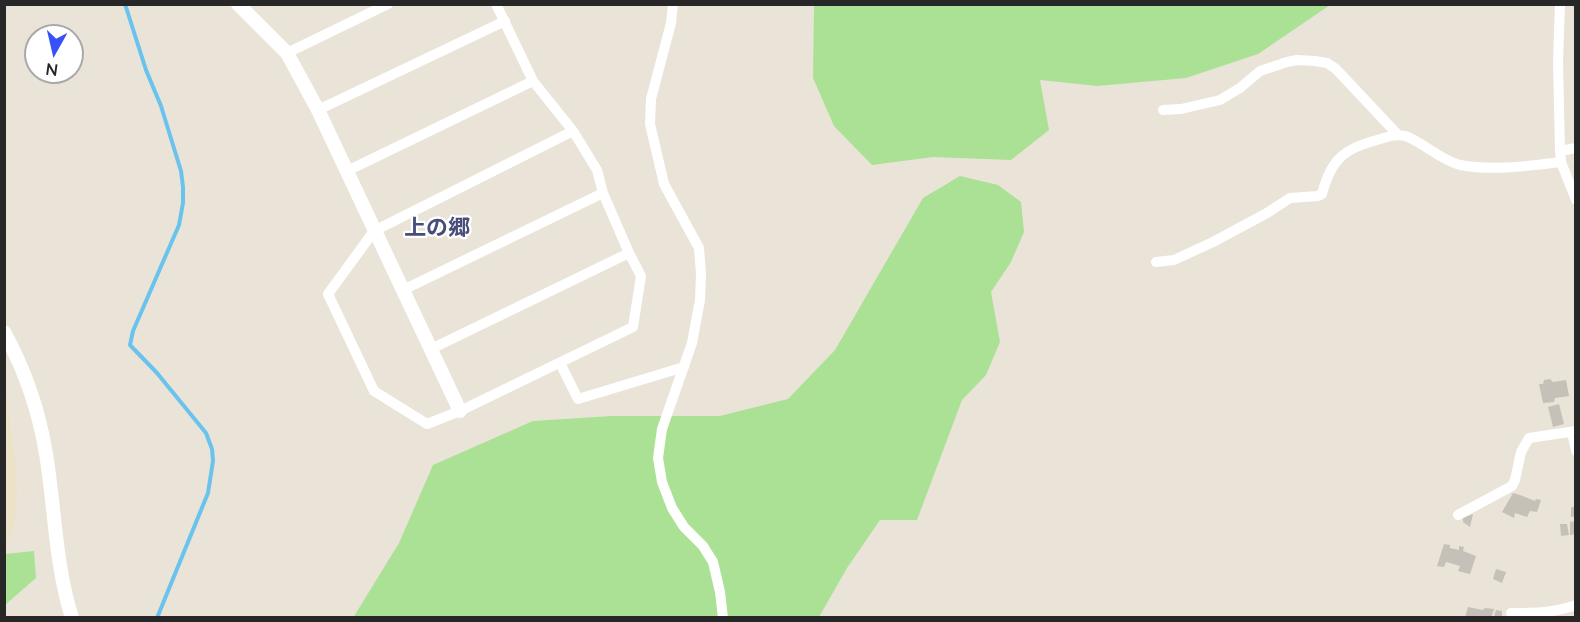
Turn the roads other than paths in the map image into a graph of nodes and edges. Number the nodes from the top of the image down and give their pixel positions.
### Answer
1 (238, 4) edge
2 (388, 4) edge
3 (496, 4) edge
4 (673, 4) edge
5 (1560, 4) edge
6 (505, 21) junction
7 (287, 53) junction
8 (532, 81) junction
9 (318, 110) junction
10 (1163, 110) dead end
11 (573, 130) junction
12 (1398, 135) junction
13 (1575, 148) edge
14 (1560, 156) junction
15 (347, 171) junction
16 (603, 193) junction
17 (1575, 200) edge
18 (374, 231) junction
19 (629, 253) junction
20 (1156, 262) dead end
21 (403, 290) junction
22 (4, 332) edge
23 (431, 349) junction
24 (560, 363) junction
25 (684, 367) junction
26 (460, 411) junction
27 (1574, 431) edge
28 (1575, 451) edge
29 (1458, 515) dead end
30 (1575, 605) edge
31 (1511, 613) dead end
32 (72, 618) edge
33 (723, 618) edge

1 - 7 street
2 - 7 street
3 - 6 street
4 - 25 street
5 - 14 street
6 - 8 street
6 - 9 street
7 - 9 street
8 - 11 street
8 - 15 street
9 - 15 street
10 - 12 street
11 - 16 street
11 - 18 street
12 - 14 street
12 - 20 street
13 - 14 street
14 - 17 street
15 - 18 street
16 - 19 street
16 - 21 street
18 - 21 street
18 - 26 street
19 - 23 street
19 - 24 street
21 - 23 street
22 - 32 street
23 - 26 street
24 - 25 street
24 - 26 street
25 - 33 street
27 - 28 street
27 - 29 street
30 - 31 street

